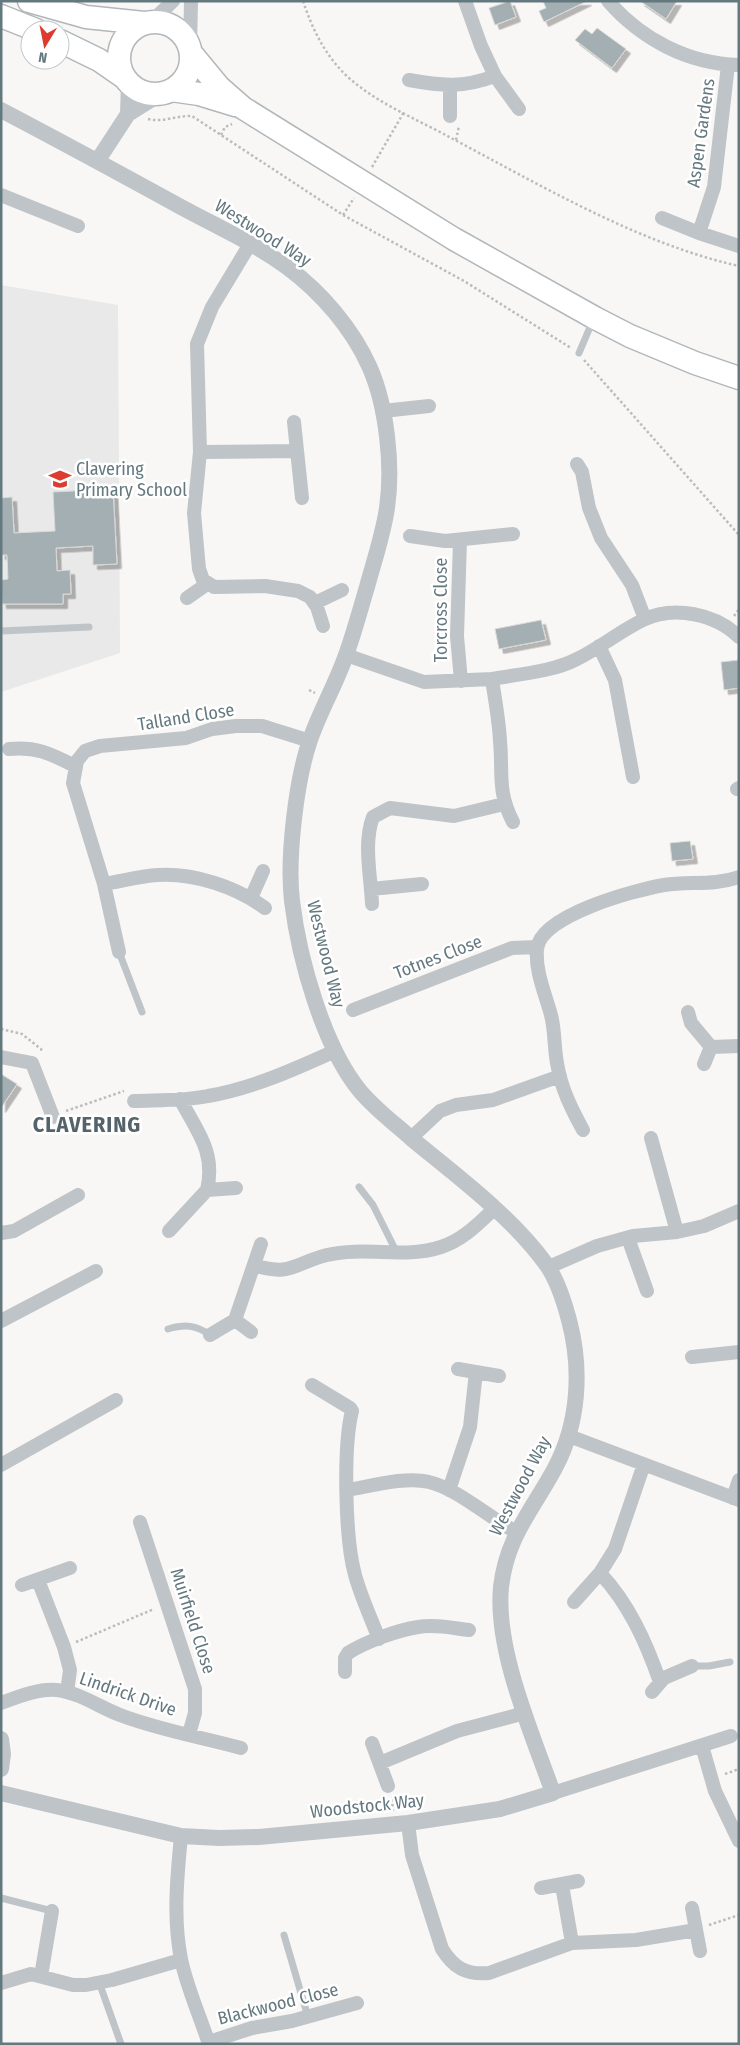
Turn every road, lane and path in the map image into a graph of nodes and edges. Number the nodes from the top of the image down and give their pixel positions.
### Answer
1 (29, 1) edge
2 (174, 1) edge
3 (191, 1) edge
4 (303, 1) edge
5 (465, 1) edge
6 (608, 1) edge
7 (1, 16) edge
8 (148, 22) junction
9 (20, 24) edge
10 (70, 46) edge
11 (190, 50) junction
12 (734, 65) edge
13 (495, 76) junction
14 (127, 80) junction
15 (409, 80) dead end
16 (450, 86) junction
17 (166, 92) junction
18 (519, 109) dead end
19 (1, 111) edge
20 (404, 112) junction
21 (128, 114) junction
22 (240, 116) junction
23 (454, 118) joint
24 (220, 134) junction
25 (456, 140) junction
26 (98, 160) junction
27 (371, 170) dead end
28 (1, 195) edge
29 (354, 198) dead end
30 (342, 215) junction
31 (662, 218) dead end
32 (78, 226) dead end
33 (699, 234) junction
34 (250, 244) junction
35 (739, 246) edge
36 (739, 266) edge
37 (595, 318) junction
38 (580, 354) junction
39 (739, 378) edge
40 (429, 406) dead end
41 (382, 410) junction
42 (294, 422) dead end
43 (297, 450) junction
44 (200, 452) junction
45 (577, 464) dead end
46 (302, 498) dead end
47 (513, 534) dead end
48 (739, 535) edge
49 (410, 536) dead end
50 (460, 540) junction
51 (206, 584) junction
52 (342, 590) dead end
53 (187, 598) dead end
54 (315, 604) junction
55 (645, 619) junction
56 (89, 626) dead end
57 (323, 626) dead end
58 (1, 631) edge
59 (739, 637) edge
60 (598, 646) junction
61 (346, 655) junction
62 (492, 679) junction
63 (461, 681) junction
64 (310, 741) junction
65 (8, 749) dead end
66 (76, 766) junction
67 (633, 777) dead end
68 (504, 804) junction
69 (513, 822) dead end
70 (263, 871) dead end
71 (739, 877) edge
72 (104, 884) junction
73 (422, 884) dead end
74 (371, 889) junction
75 (251, 898) junction
76 (372, 904) dead end
77 (265, 908) dead end
78 (537, 947) junction
79 (120, 952) joint
80 (353, 1010) dead end
81 (142, 1012) dead end
82 (688, 1012) dead end
83 (1, 1029) edge
84 (710, 1046) junction
85 (739, 1046) edge
86 (335, 1051) junction
87 (1, 1057) edge
88 (44, 1058) dead end
89 (704, 1064) dead end
90 (560, 1076) junction
91 (124, 1091) dead end
92 (180, 1099) junction
93 (134, 1101) dead end
94 (56, 1115) joint
95 (583, 1130) dead end
96 (411, 1138) junction
97 (652, 1138) dead end
98 (358, 1187) dead end
99 (236, 1188) dead end
100 (207, 1190) junction
101 (78, 1195) dead end
102 (494, 1210) junction
103 (739, 1211) edge
104 (169, 1231) dead end
105 (677, 1232) junction
106 (1, 1233) edge
107 (628, 1238) junction
108 (261, 1244) dead end
109 (396, 1251) junction
110 (254, 1265) junction
111 (549, 1267) junction
112 (96, 1271) dead end
113 (647, 1291) dead end
114 (235, 1320) junction
115 (1, 1321) edge
116 (168, 1329) dead end
117 (251, 1332) dead end
118 (210, 1335) joint
119 (739, 1352) edge
120 (692, 1357) dead end
121 (458, 1369) dead end
122 (476, 1372) junction
123 (499, 1376) dead end
124 (312, 1385) dead end
125 (116, 1400) dead end
126 (569, 1436) junction
127 (644, 1464) junction
128 (1, 1465) edge
129 (739, 1480) edge
130 (348, 1490) junction
131 (449, 1490) junction
132 (736, 1499) edge
133 (140, 1522) dead end
134 (516, 1532) junction
135 (70, 1568) dead end
136 (600, 1573) junction
137 (38, 1580) junction
138 (22, 1586) dead end
139 (574, 1602) dead end
140 (156, 1608) dead end
141 (469, 1630) dead end
142 (379, 1639) junction
143 (70, 1644) dead end
144 (730, 1662) dead end
145 (692, 1666) joint
146 (345, 1672) dead end
147 (67, 1692) junction
148 (1, 1702) edge
149 (525, 1713) junction
150 (189, 1734) junction
151 (731, 1736) dead end
152 (1, 1739) edge
153 (372, 1743) dead end
154 (702, 1746) junction
155 (241, 1748) dead end
156 (380, 1763) junction
157 (1, 1769) edge
158 (388, 1786) joint
159 (1, 1793) edge
160 (553, 1793) junction
161 (402, 1824) junction
162 (181, 1836) junction
163 (739, 1841) edge
164 (578, 1881) dead end
165 (562, 1884) junction
166 (541, 1888) dead end
167 (1, 1898) edge
168 (692, 1908) dead end
169 (52, 1910) joint
170 (739, 1915) edge
171 (696, 1930) junction
172 (284, 1935) dead end
173 (572, 1943) junction
174 (700, 1951) dead end
175 (181, 1960) junction
176 (40, 1976) junction
177 (99, 1982) junction
178 (1, 1983) edge
179 (357, 2003) dead end
180 (308, 2018) junction
181 (209, 2043) edge
182 (121, 2044) edge

1 - 8 highway
2 - 8 street
3 - 11 street
4 - 20 path
5 - 13 street
6 - 12 street
7 - 9 highway
8 - 11 highway
8 - 14 highway
10 - 14 highway
11 - 17 highway
11 - 22 highway
12 - 33 street, Aspen Gardens
13 - 16 street
13 - 18 street
14 - 17 highway
14 - 21 street
15 - 16 street
16 - 23 street
17 - 21 street
17 - 22 highway
19 - 26 street, Westwood Way
20 - 25 path
20 - 27 path
21 - 24 path
21 - 26 street
22 - 24 path
22 - 37 highway
23 - 25 path
24 - 30 path
25 - 36 path
26 - 34 street, Westwood Way
28 - 32 street
29 - 30 path
30 - 38 path
31 - 33 street
33 - 35 street
34 - 41 street, Westwood Way
34 - 44 street
37 - 38 lane
37 - 39 highway
38 - 48 path
40 - 41 street
41 - 61 street, Westwood Way
42 - 43 street
43 - 44 street
43 - 46 street
44 - 51 street
45 - 55 street
47 - 50 street, Torcross Close
49 - 50 street, Torcross Close
50 - 63 street, Torcross Close
51 - 53 street
51 - 54 street
52 - 54 street
54 - 57 street
55 - 59 street, Torcross Close
55 - 60 street, Torcross Close
56 - 58 lane
60 - 62 street, Torcross Close
60 - 67 street
61 - 63 street, Torcross Close
61 - 64 street, Westwood Way
62 - 63 street, Torcross Close
62 - 68 street
64 - 66 street, Talland Close
64 - 86 street, Westwood Way
65 - 66 street
66 - 72 street
68 - 69 street
68 - 74 street
70 - 75 street
71 - 78 street
72 - 75 street
72 - 79 street
73 - 74 street
74 - 76 street
75 - 77 street
78 - 80 street, Totnes Close
78 - 90 street
79 - 81 lane
82 - 84 street
83 - 88 path
84 - 85 street
84 - 89 street
86 - 92 street
86 - 96 street, Westwood Way
87 - 94 street
90 - 95 street
90 - 96 street
91 - 94 path
92 - 93 street
92 - 100 street
96 - 102 street, Westwood Way
97 - 105 street
98 - 109 lane
99 - 100 street
100 - 104 street
101 - 106 street
102 - 109 street
102 - 111 street, Westwood Way
103 - 105 street
105 - 107 street
107 - 111 street
107 - 113 street
108 - 110 street
109 - 110 street
110 - 114 street
111 - 126 street, Westwood Way
112 - 115 street
114 - 117 street
114 - 118 street
116 - 118 lane
119 - 120 street
121 - 122 street
122 - 123 street
122 - 131 street
124 - 130 street
125 - 128 street
126 - 127 street
126 - 134 street, Westwood Way
127 - 132 street
127 - 136 street
129 - 132 street
130 - 131 street
130 - 142 street
131 - 134 street
133 - 150 street, Muirfield Close
134 - 149 street, Westwood Way
135 - 137 street
136 - 139 street
136 - 145 street
137 - 138 street
137 - 147 street
140 - 143 path
141 - 142 street
142 - 146 street
144 - 145 lane
147 - 148 street, Lindrick Drive
147 - 150 street, Lindrick Drive
149 - 156 street
149 - 160 street, Westwood Way
150 - 155 street, Lindrick Drive
151 - 154 street, Woodstock Way
152 - 157 street
153 - 156 street
154 - 160 street, Woodstock Way
154 - 163 street
156 - 158 street
158 - 161 path
159 - 162 street, Woodstock Way
160 - 161 street, Woodstock Way
161 - 162 street, Woodstock Way
161 - 173 street
162 - 175 street
164 - 165 street
165 - 166 street
165 - 173 street
167 - 169 lane
168 - 171 street
169 - 176 street
170 - 171 path
171 - 173 street
171 - 174 street
172 - 180 lane
175 - 177 street
175 - 181 street
176 - 177 street
176 - 178 street
177 - 182 lane
179 - 180 street, Blackwood Close
180 - 181 street, Blackwood Close

